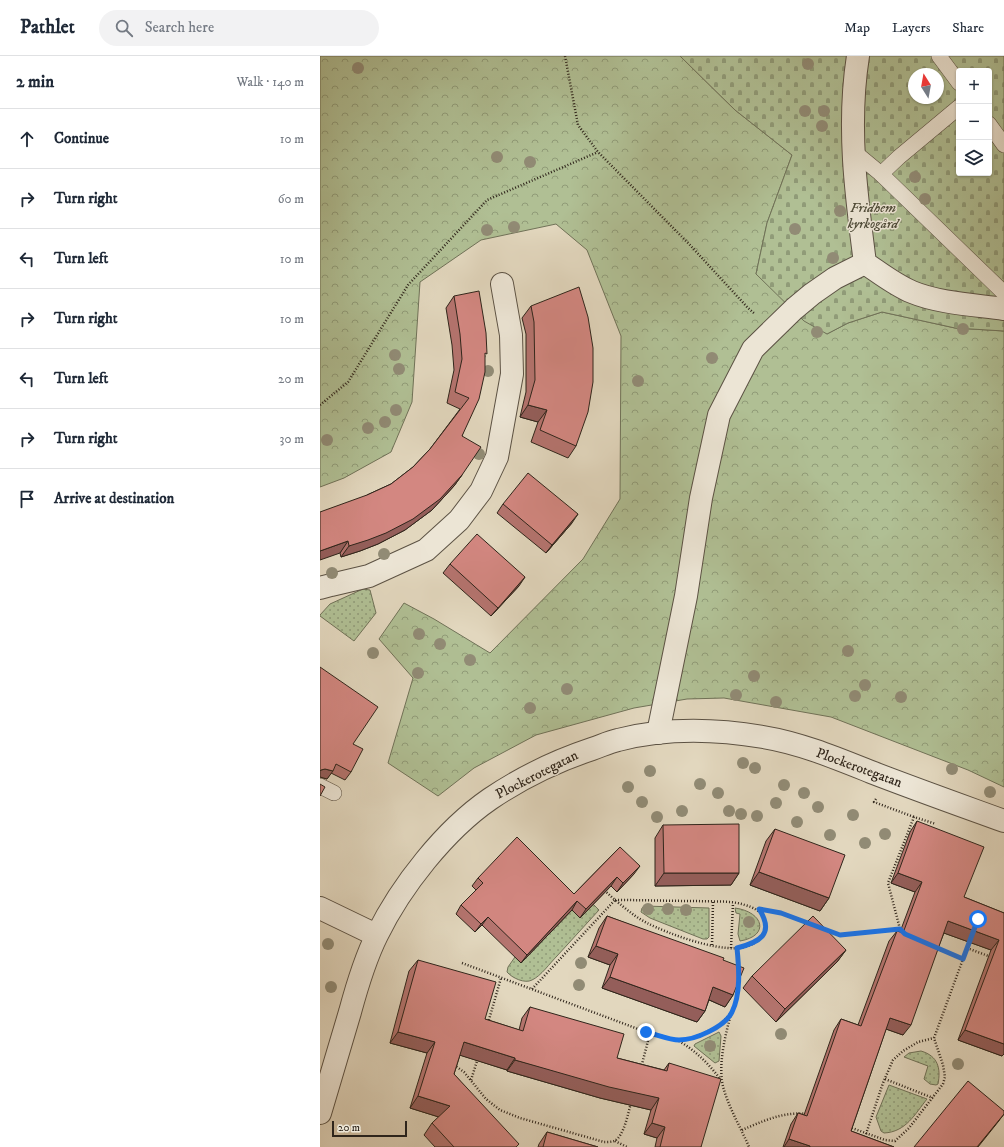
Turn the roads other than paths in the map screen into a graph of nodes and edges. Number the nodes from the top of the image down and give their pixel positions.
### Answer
1 (858, 56) edge
2 (939, 56) edge
3 (956, 79) edge
4 (956, 110) edge
5 (992, 128) edge
6 (1004, 145) edge
7 (852, 150) junction
8 (881, 174) junction
9 (865, 263) junction
10 (502, 284) dead end
11 (1004, 292) edge
12 (1004, 310) edge
13 (320, 588) edge
14 (658, 733) junction
15 (320, 786) edge
16 (334, 793) dead end
17 (1004, 821) edge
18 (320, 908) edge
19 (376, 935) junction
20 (320, 1113) edge

1 - 7 street
2 - 3 lane
4 - 8 lane
5 - 6 lane
7 - 8 lane
7 - 9 street
8 - 11 lane
9 - 12 street
9 - 14 street
10 - 13 street
14 - 17 street, Plockerotegatan
14 - 19 street, Plockerotegatan
15 - 16 lane
18 - 19 street
19 - 20 street, Plockerotegatan

